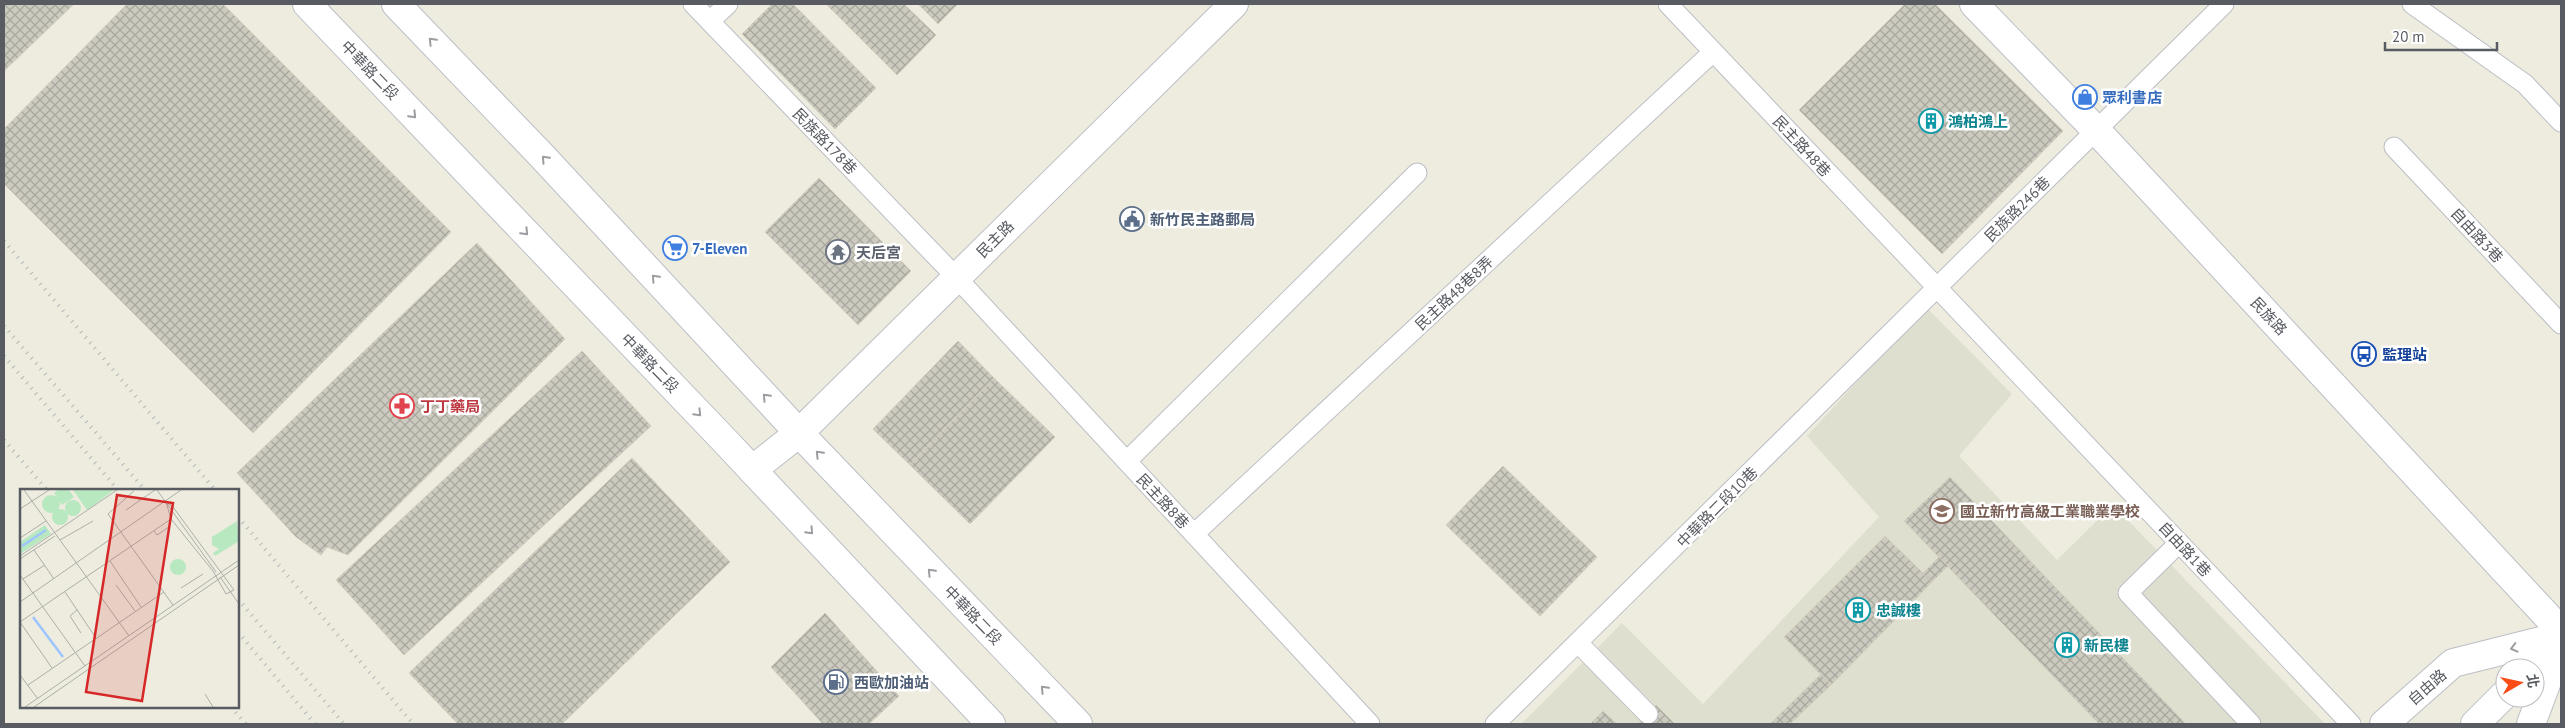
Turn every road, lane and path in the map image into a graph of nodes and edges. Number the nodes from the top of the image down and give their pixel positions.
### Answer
1 (307, 4) edge
2 (396, 4) edge
3 (694, 4) edge
4 (728, 4) edge
5 (1234, 4) edge
6 (1668, 4) edge
7 (1974, 4) edge
8 (2224, 4) edge
9 (2412, 4) edge
10 (710, 21) junction
11 (1713, 52) junction
12 (2561, 122) edge
13 (2096, 130) junction
14 (2394, 147) dead end
15 (1417, 173) dead end
16 (956, 277) junction
17 (1937, 287) junction
18 (2561, 324) edge
19 (799, 433) junction
20 (1126, 461) junction
21 (752, 470) junction
22 (1194, 534) junction
23 (2180, 543) junction
24 (2561, 631) edge
25 (2561, 637) edge
26 (1578, 644) junction
27 (2561, 644) edge
28 (2541, 658) edge
29 (2495, 704) edge
30 (1648, 714) dead end
31 (991, 724) edge
32 (1078, 724) edge
33 (1370, 724) edge
34 (1495, 724) edge
35 (2251, 724) edge
36 (2351, 724) edge
37 (2384, 724) edge
38 (2475, 724) edge
39 (2531, 724) edge

1 -> 21 street, 中華路二段
19 -> 2 street, 中華路二段
3 - 10 lane, 民族路178巷
4 - 10 lane
5 - 16 street, 民主路
6 - 11 lane, 民主路48巷
7 - 13 street, 民族路
8 - 13 lane, 民族路246巷
9 - 12 lane
10 - 16 lane, 民族路178巷
11 - 17 lane, 民主路48巷
11 - 22 lane, 民主路48巷8弄
13 - 17 lane, 民族路246巷
13 - 24 street, 民族路
14 - 18 lane, 自由路3巷
15 - 20 lane
16 - 19 street, 民主路
16 - 20 lane, 民主路8巷
17 - 23 lane, 自由路1巷
17 - 26 lane, 中華路二段10巷
19 - 21 street, 民主路
32 -> 19 street, 中華路二段
20 - 22 lane, 民主路8巷
21 -> 31 street, 中華路二段
22 - 33 lane, 民主路8巷
23 - 35 lane
23 - 36 lane, 自由路1巷
25 - 28 street
25 -> 37 street, 自由路
26 - 30 lane
26 - 34 lane, 中華路二段10巷
27 - 39 street
29 - 38 street

